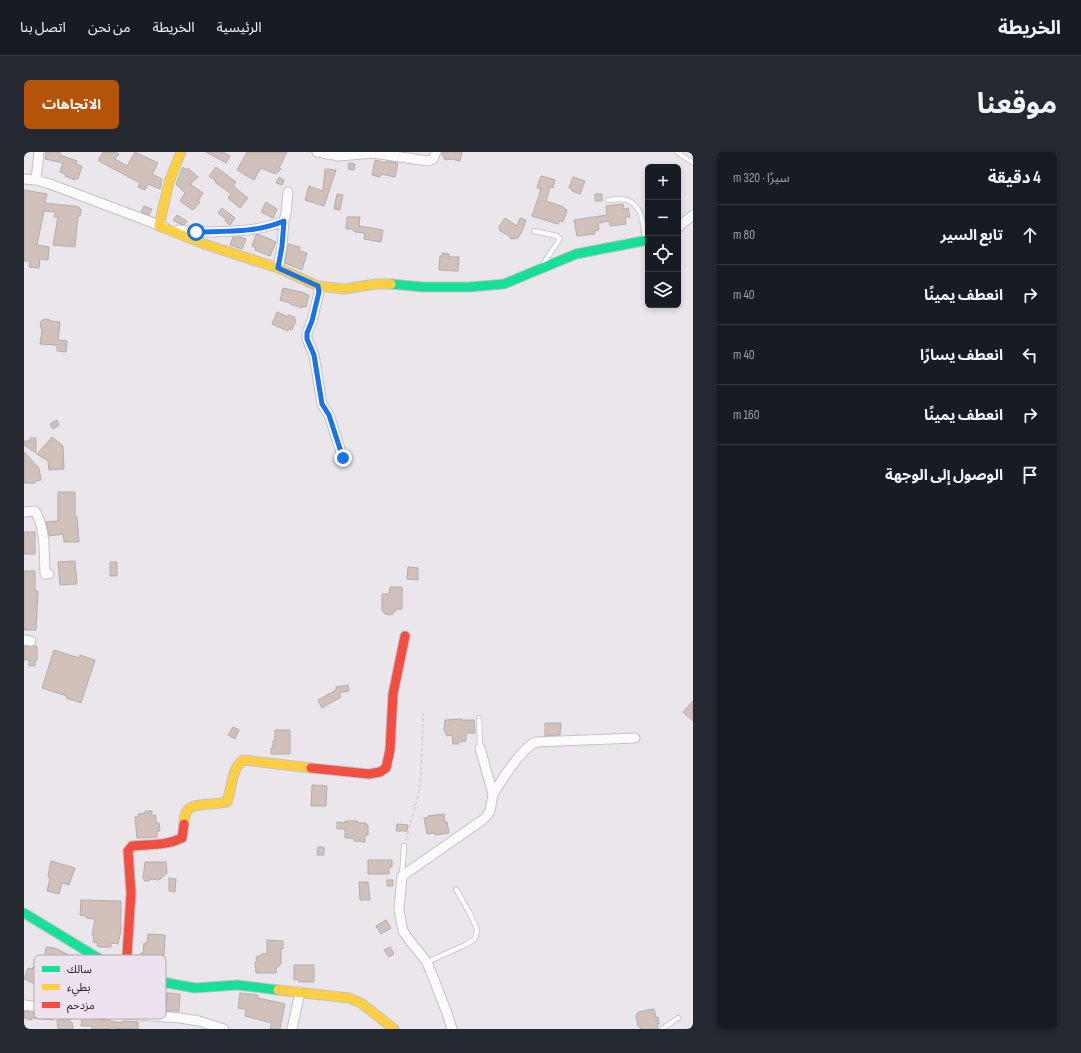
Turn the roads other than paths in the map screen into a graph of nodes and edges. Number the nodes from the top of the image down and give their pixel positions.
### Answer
1 (39, 152) edge
2 (181, 152) edge
3 (317, 152) edge
4 (436, 152) edge
5 (677, 152) edge
6 (693, 163) edge
7 (24, 179) edge
8 (36, 180) junction
9 (288, 192) dead end
10 (608, 200) dead end
11 (693, 215) edge
12 (284, 221) junction
13 (681, 225) edge
14 (159, 226) junction
15 (534, 231) dead end
16 (646, 236) edge
17 (645, 241) edge
18 (278, 268) junction
19 (539, 269) junction
20 (318, 286) junction
21 (343, 458) dead end
22 (24, 512) edge
23 (49, 574) dead end
24 (405, 636) dead end
25 (479, 718) dead end
26 (635, 738) dead end
27 (480, 748) joint
28 (493, 794) junction
29 (404, 846) road end
30 (402, 876) junction
31 (456, 889) dead end
32 (24, 913) edge
33 (93, 955) edge
34 (127, 955) edge
35 (427, 962) junction
36 (166, 983) edge
37 (300, 992) junction
38 (24, 1005) edge
39 (34, 1006) edge
40 (166, 1017) edge
41 (678, 1018) dead end
42 (224, 1029) edge
43 (292, 1029) edge
44 (394, 1029) edge
45 (452, 1029) edge
46 (662, 1029) edge

1 - 8 street
2 - 14 street
3 - 4 street
5 - 6 lane
7 - 8 street
8 - 14 street
9 - 12 street
10 - 16 lane
11 - 13 street
12 - 14 street
12 - 18 street
14 - 18 street
15 - 19 lane
17 - 19 street
18 - 20 street
19 - 20 street
20 - 21 street
22 - 23 street
24 - 34 street
25 - 27 lane
26 - 28 street
27 - 28 street
28 - 30 street
29 - 30 lane
30 - 35 street
31 - 35 lane
32 - 33 street
35 - 45 street
36 - 37 street
37 - 43 street
37 - 44 street
38 - 39 street
40 - 42 street
41 - 46 lane

